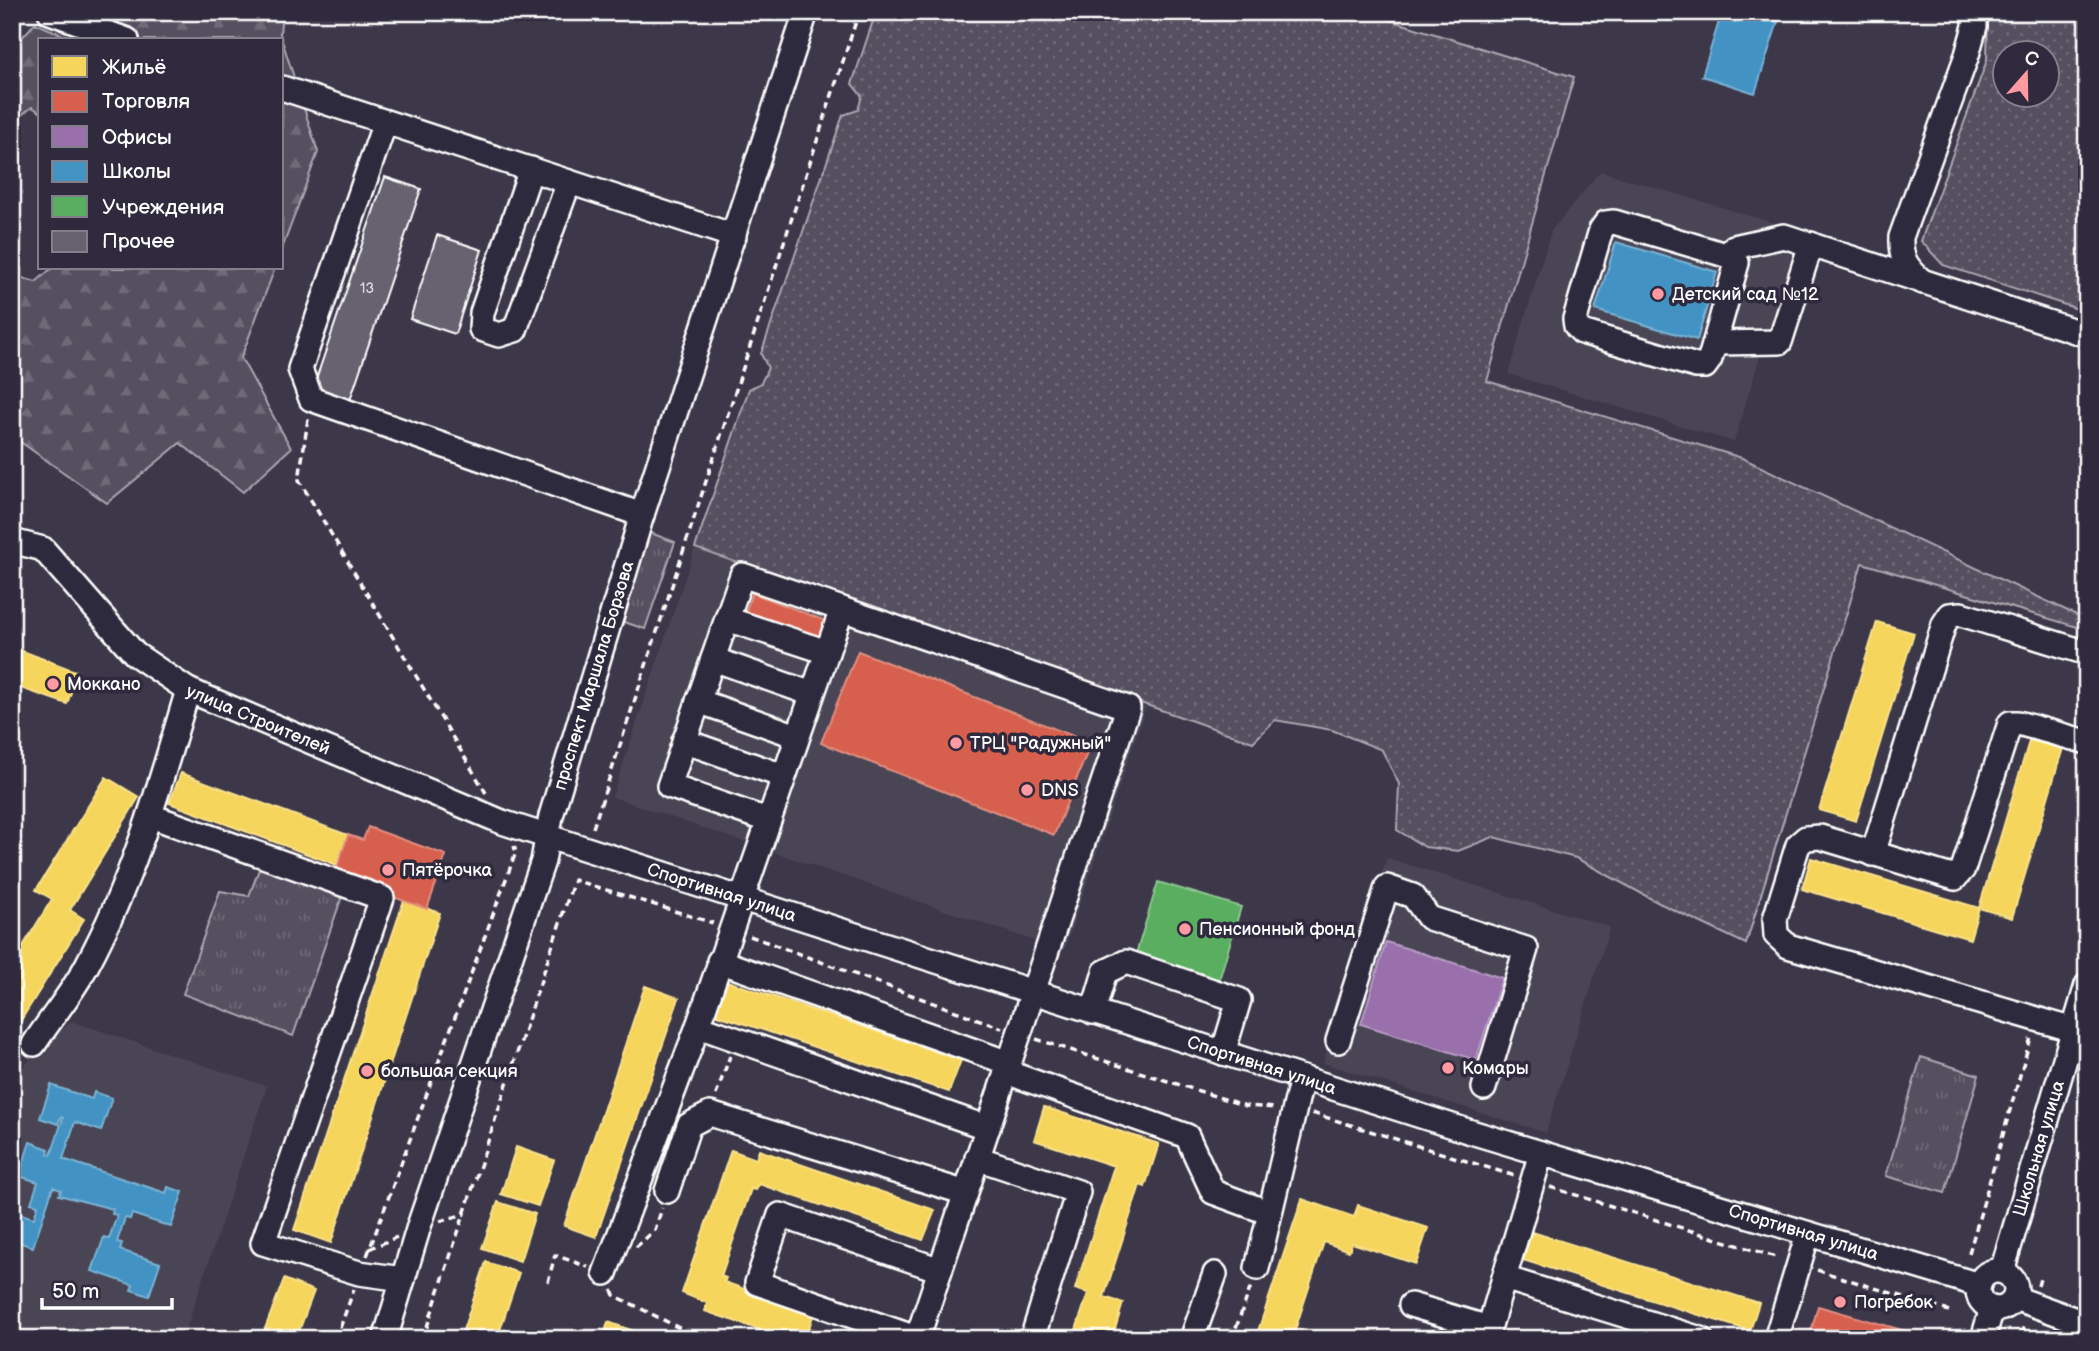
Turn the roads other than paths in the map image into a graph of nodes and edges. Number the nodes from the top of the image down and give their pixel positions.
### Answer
1 (50, 12) edge
2 (806, 12) edge
3 (1975, 12) edge
4 (122, 38) edge
5 (284, 89) edge
6 (386, 122) junction
7 (531, 169) junction
8 (569, 182) junction
9 (734, 236) junction
10 (1811, 244) junction
11 (1729, 256) junction
12 (1925, 284) junction
13 (2087, 335) edge
14 (1715, 343) junction
15 (642, 515) junction
16 (12, 541) edge
17 (842, 609) junction
18 (727, 619) junction
19 (827, 652) junction
20 (2087, 653) edge
21 (713, 659) junction
22 (188, 690) junction
23 (812, 694) junction
24 (698, 701) junction
25 (797, 736) junction
26 (684, 741) junction
27 (2087, 742) edge
28 (783, 776) junction
29 (150, 816) junction
30 (767, 820) junction
31 (547, 835) junction
32 (1873, 854) junction
33 (740, 898) junction
34 (719, 961) junction
35 (2087, 985) edge
36 (1033, 993) junction
37 (1093, 1012) junction
38 (698, 1026) junction
39 (2074, 1030) junction
40 (1338, 1041) dead end
41 (34, 1044) dead end
42 (1223, 1053) junction
43 (1008, 1068) junction
44 (1302, 1078) junction
45 (1484, 1088) dead end
46 (988, 1128) junction
47 (1541, 1153) junction
48 (977, 1158) junction
49 (667, 1191) dead end
50 (965, 1194) junction
51 (1270, 1213) junction
52 (1808, 1234) junction
53 (1257, 1268) road end
54 (940, 1270) junction
55 (2002, 1271) junction
56 (605, 1273) road end
57 (1215, 1273) dead end
58 (1504, 1278) junction
59 (403, 1279) junction
60 (1979, 1285) junction
61 (2015, 1298) junction
62 (1411, 1305) dead end
63 (1992, 1308) junction
64 (2087, 1324) edge
65 (1488, 1333) edge
66 (385, 1339) edge
67 (918, 1339) edge
68 (1032, 1339) edge
69 (1192, 1339) edge
70 (1701, 1339) edge
71 (1776, 1339) edge
72 (1983, 1339) edge

1 - 4 street
2 - 9 street, проспект Маршала Борзова
3 - 12 street
5 - 6 street
6 - 7 street
6 - 15 street
7 - 8 street
7 - 8 street
8 - 9 street
9 - 15 street, проспект Маршала Борзова
10 - 11 street
10 - 12 street
10 - 14 street
11 - 14 street
11 - 14 street
12 - 13 street
15 - 31 street, проспект Маршала Борзова
16 - 22 street, улица Строителей
17 - 18 street
17 - 19 street
17 - 36 street
18 - 19 street
18 - 21 street
19 - 23 street
20 - 32 street
21 - 23 street
21 - 24 street
22 - 29 street
22 - 31 street, улица Строителей
23 - 25 street
24 - 25 street
24 - 26 street
25 - 28 street
26 - 28 street
26 - 30 street
27 - 32 street
28 - 30 street
29 - 41 street
29 - 59 street
30 - 33 street
31 - 33 street, Спортивная улица
31 - 59 street, проспект Маршала Борзова
32 - 39 street
33 - 34 street
33 - 36 street, Спортивная улица
34 - 38 street
34 - 43 street
35 - 39 street, Школьная улица
36 - 37 street, Спортивная улица
36 - 43 street
37 - 42 street, Спортивная улица
37 - 42 street
38 - 46 street
38 - 56 street
39 - 55 street, Школьная улица
40 - 45 street
42 - 44 street, Спортивная улица
43 - 46 street
43 - 51 street
44 - 47 street, Спортивная улица
44 - 51 street
46 - 48 street
47 - 52 street, Спортивная улица
47 - 58 street
48 - 50 street
48 - 68 street
49 - 50 street
50 - 54 street
51 - 53 street
52 - 60 street, Спортивная улица
52 - 71 street
54 - 67 street
54 - 67 street
55 - 60 street
55 - 61 street
57 - 69 street
58 - 65 street
58 - 70 street
59 - 66 street, проспект Маршала Борзова
60 - 63 street
61 - 63 street
61 - 64 street
62 - 65 street
63 - 72 street

